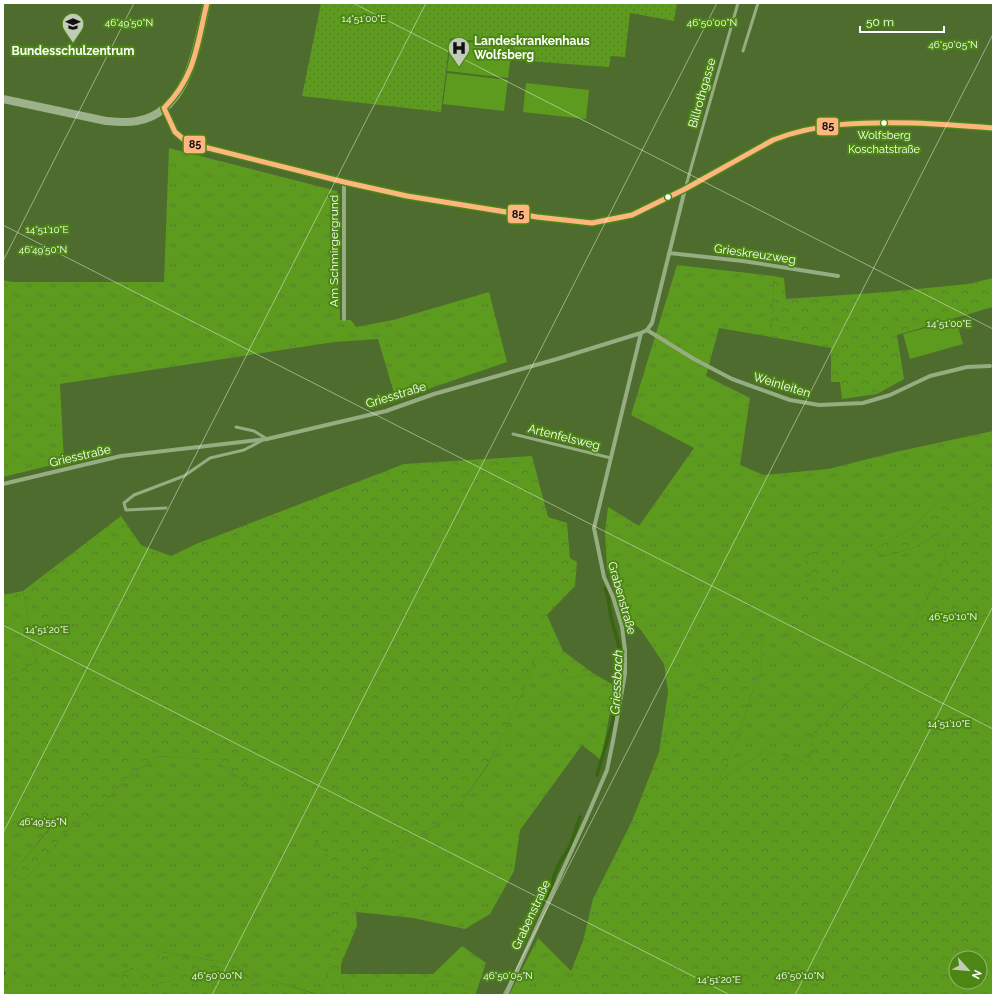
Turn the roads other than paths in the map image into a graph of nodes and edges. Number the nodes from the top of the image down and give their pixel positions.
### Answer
1 (207, 3) edge
2 (738, 3) edge
3 (758, 3) edge
4 (743, 51) dead end
5 (3, 99) edge
6 (164, 108) junction
7 (993, 128) edge
8 (344, 182) junction
9 (685, 189) junction
10 (669, 253) junction
11 (838, 276) dead end
12 (344, 319) dead end
13 (647, 330) junction
14 (641, 333) junction
15 (990, 366) dead end
16 (236, 427) dead end
17 (513, 434) dead end
18 (267, 439) junction
19 (611, 458) junction
20 (3, 484) edge
21 (166, 508) dead end
22 (506, 995) edge

1 - 6 street
2 - 9 lane, Billrothgasse
3 - 4 lane
5 - 6 street
6 - 8 street
7 - 9 street
8 - 9 street
8 - 12 street, Am Schmirgergrund
9 - 10 street
10 - 11 street, Grieskreuzweg
10 - 13 street
13 - 14 street, Griesstraße
13 - 15 street, Weinleiten
14 - 18 street, Griesstraße
14 - 19 street, Grabenstraße
16 - 18 lane
17 - 19 lane, Artenfelsweg
18 - 20 street, Griesstraße
18 - 21 lane
19 - 22 street, Grabenstraße

